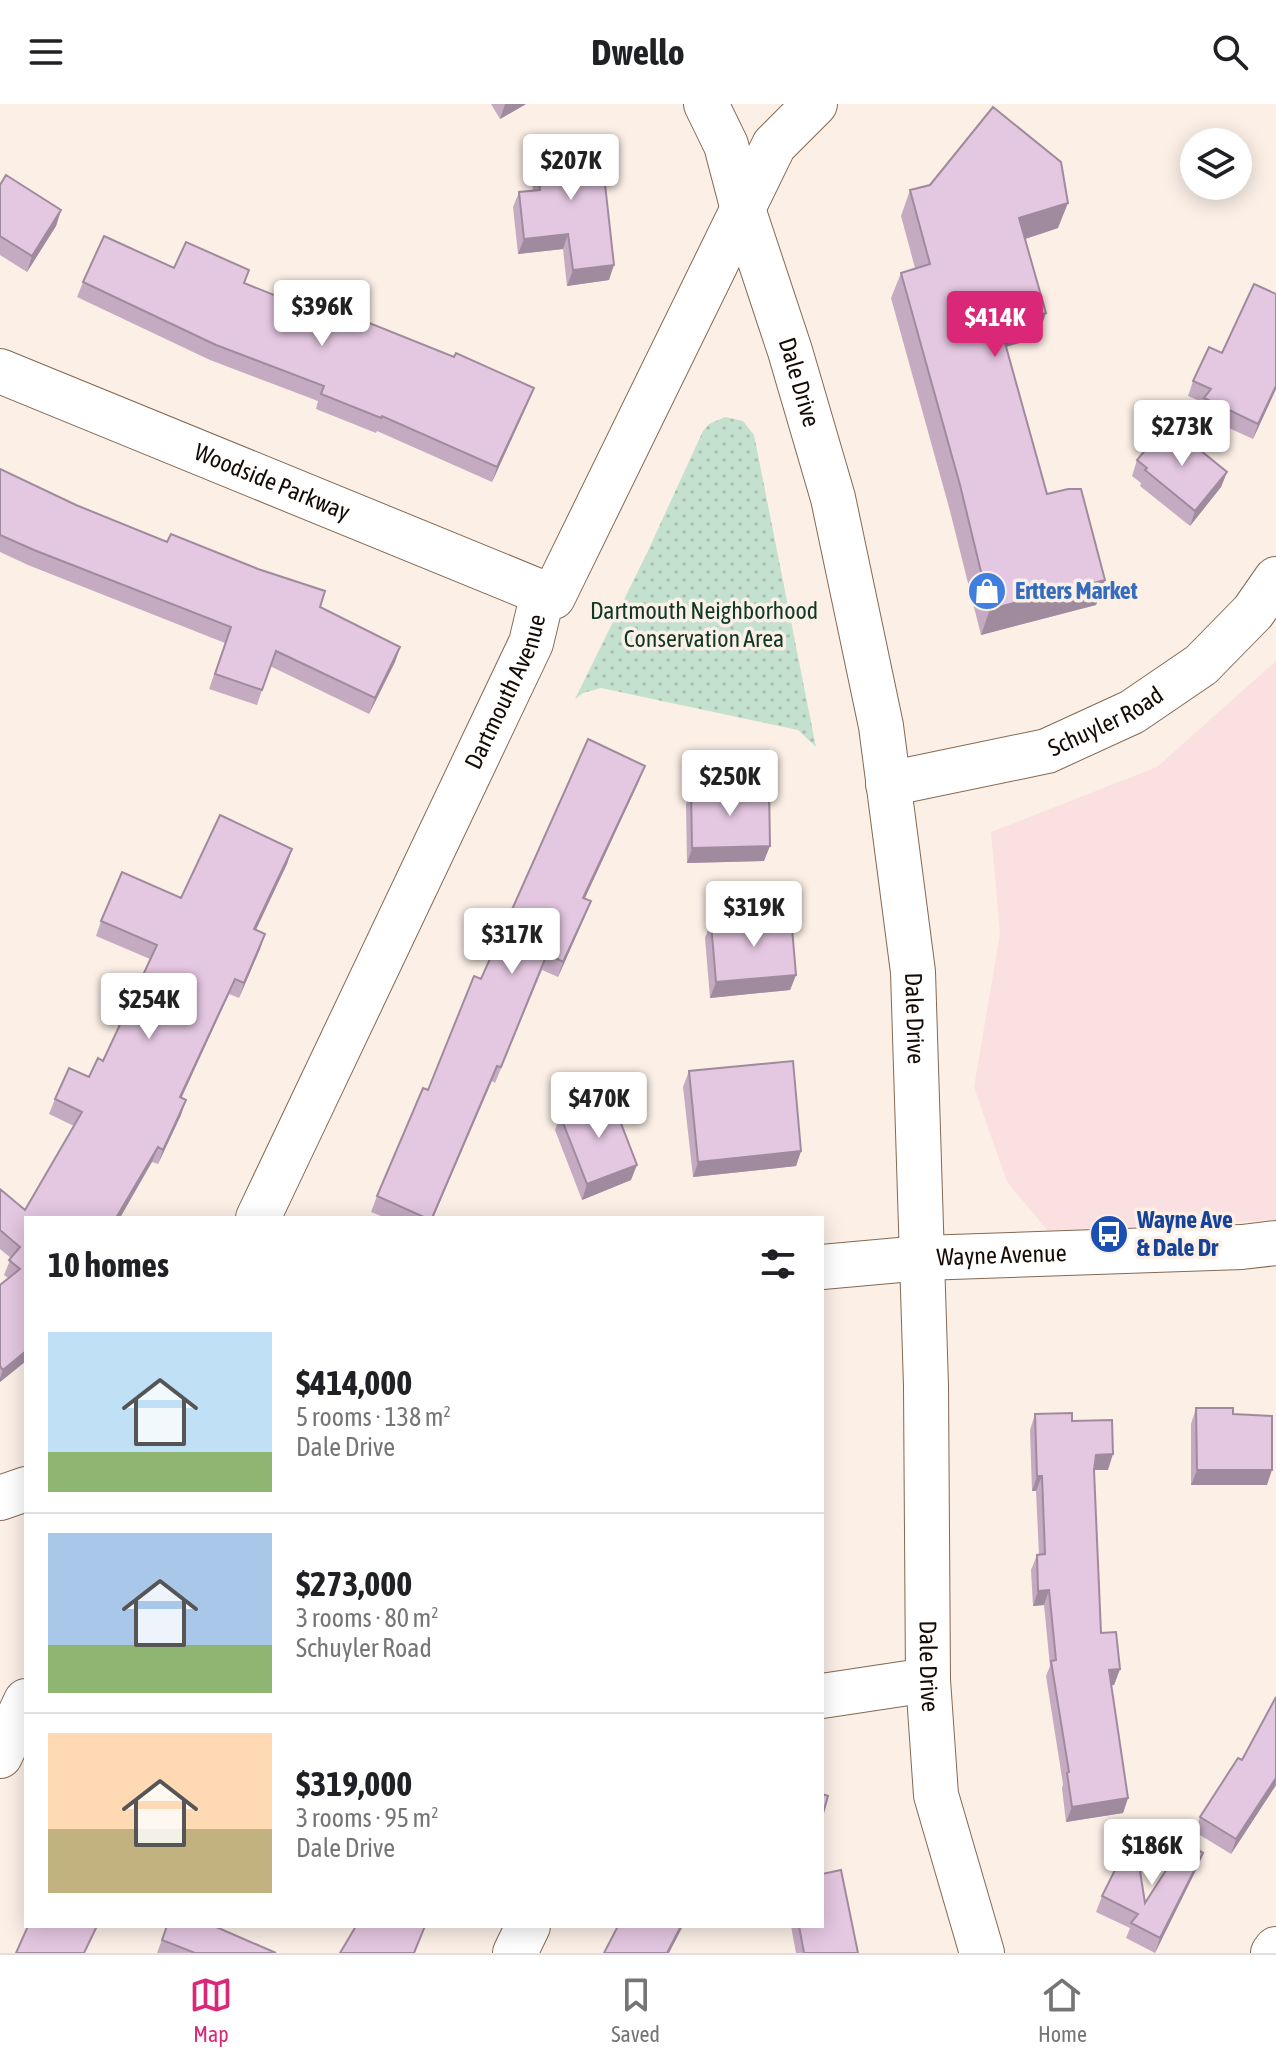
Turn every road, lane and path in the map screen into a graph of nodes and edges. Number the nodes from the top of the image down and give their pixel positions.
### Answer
1 (706, 104) edge
2 (815, 104) edge
3 (742, 206) junction
4 (0, 371) edge
5 (1276, 579) edge
6 (543, 593) junction
7 (888, 784) junction
8 (259, 1216) edge
9 (1276, 1243) edge
10 (922, 1258) junction
11 (824, 1267) edge
12 (24, 1490) edge
13 (0, 1498) edge
14 (928, 1680) junction
15 (824, 1696) edge
16 (24, 1705) edge
17 (0, 1756) edge
18 (527, 1928) edge
19 (515, 1953) edge
20 (982, 1953) edge

1 - 3 street, Dale Drive
2 - 3 street, Dartmouth Avenue
3 - 6 street, Dartmouth Avenue
3 - 7 street, Dale Drive
4 - 6 street, Woodside Parkway
5 - 7 street, Schuyler Road
6 - 8 street, Dartmouth Avenue
7 - 10 street, Dale Drive
9 - 10 street, Wayne Avenue
10 - 11 street, Wayne Avenue
10 - 14 street, Dale Drive
12 - 13 street
14 - 15 street
14 - 20 street, Dale Drive
16 - 17 street
18 - 19 street

